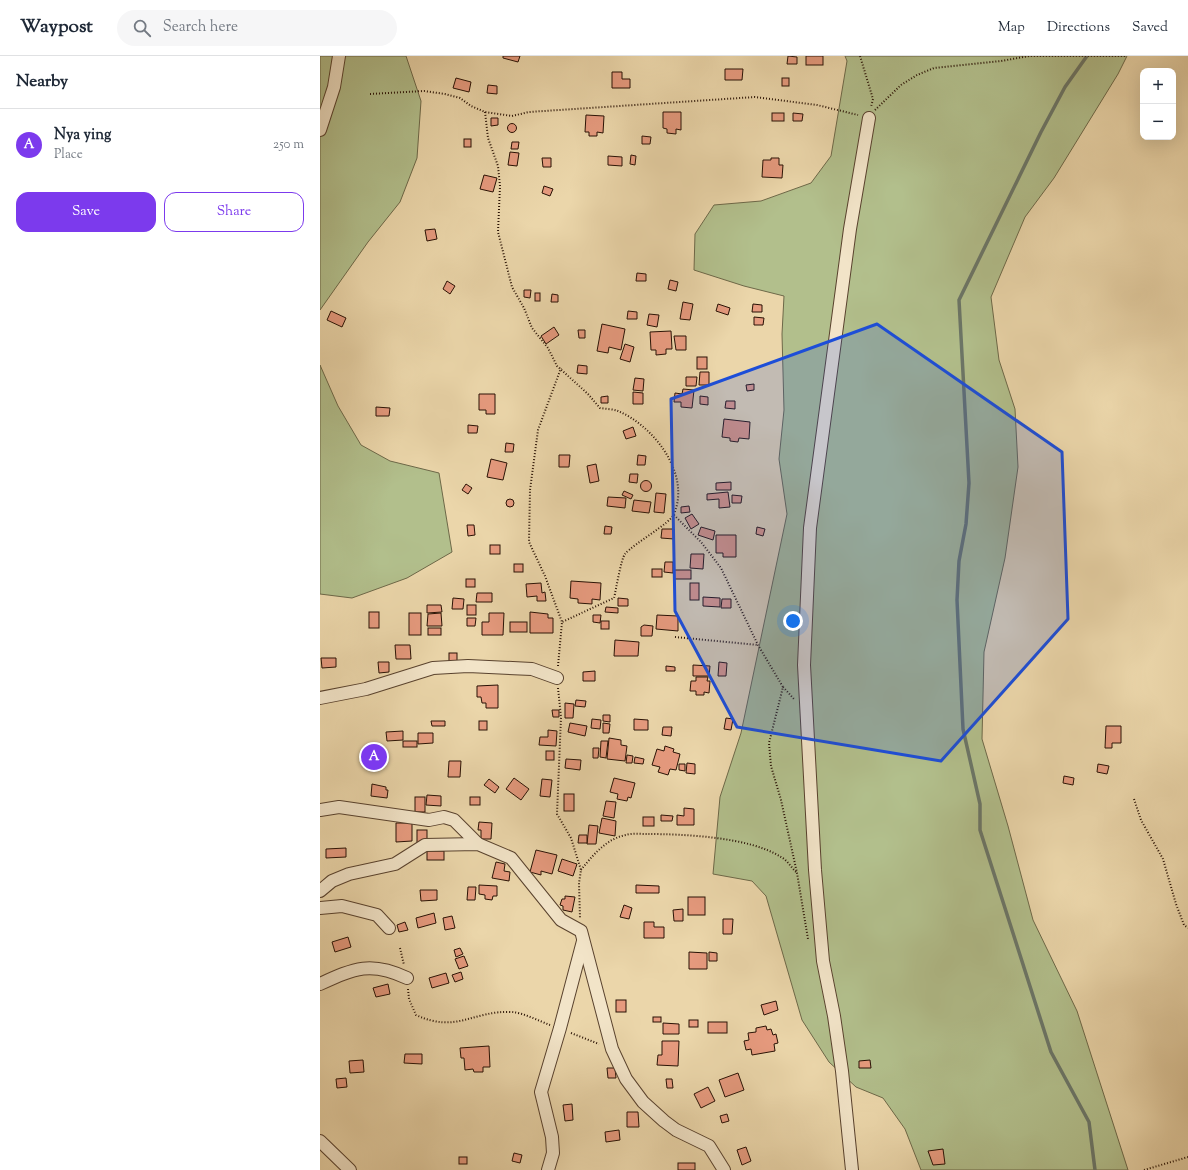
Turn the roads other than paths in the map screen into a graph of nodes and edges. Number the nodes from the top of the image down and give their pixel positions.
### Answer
1 (339, 56) edge
2 (869, 118) road end
3 (320, 130) edge
4 (557, 678) road end
5 (320, 698) edge
6 (320, 810) edge
7 (478, 844) junction
8 (320, 892) edge
9 (320, 908) edge
10 (389, 928) dead end
11 (582, 935) junction
12 (407, 978) road end
13 (320, 984) edge
14 (320, 1141) edge
15 (350, 1170) edge
16 (548, 1170) edge
17 (724, 1170) edge
18 (852, 1170) edge

1 - 3 street
2 - 18 street
4 - 5 street
6 - 7 street
7 - 8 street
7 - 11 street
9 - 10 street
11 - 16 street
11 - 17 street
12 - 13 street
14 - 15 street

